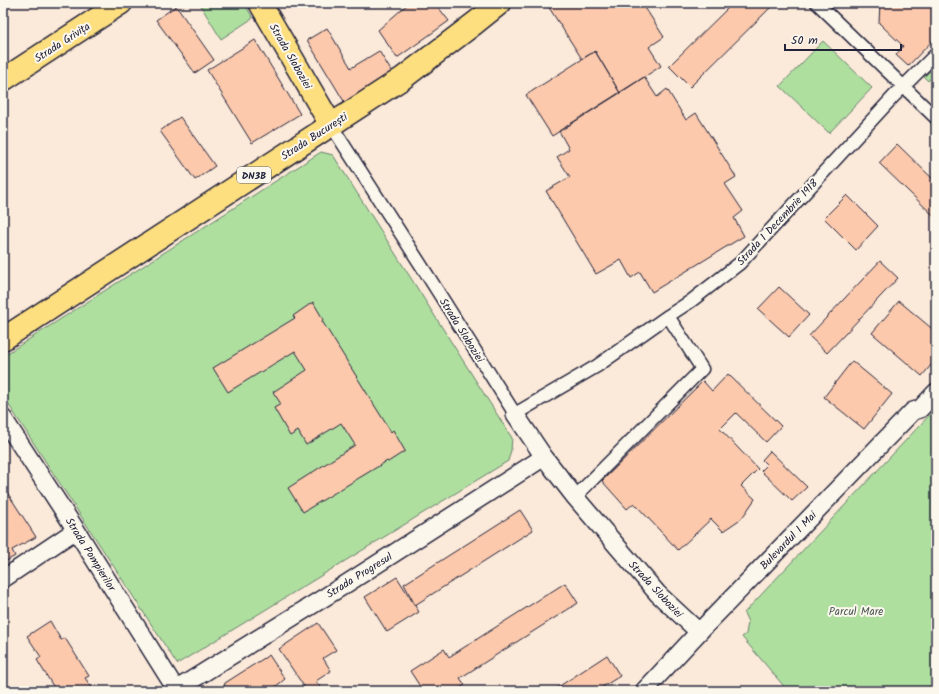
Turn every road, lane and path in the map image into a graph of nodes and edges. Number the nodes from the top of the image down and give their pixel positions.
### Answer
1 (122, 3) edge
2 (260, 3) edge
3 (500, 3) edge
4 (817, 3) edge
5 (936, 54) edge
6 (3, 80) edge
7 (904, 86) junction
8 (936, 118) edge
9 (331, 125) junction
10 (668, 316) junction
11 (3, 339) edge
12 (936, 392) edge
13 (515, 414) junction
14 (3, 418) edge
15 (544, 457) junction
16 (575, 497) junction
17 (76, 530) junction
18 (3, 579) edge
19 (699, 632) junction
20 (176, 691) edge
21 (644, 691) edge

1 - 6 main road, Strada Grivița
2 - 9 main road, Strada Sloboziei
3 - 9 main road, Strada București / DN3B
4 - 7 street
5 - 7 street, Strada 1 Decembrie 1918
7 - 8 street
7 - 10 street, Strada 1 Decembrie 1918
9 - 11 main road, Strada București / DN3B
9 - 13 street, Strada Sloboziei
10 - 13 street, Strada 1 Decembrie 1918
10 - 16 street
12 - 19 street, Bulevardul 1 Mai
13 - 15 street, Strada Sloboziei
14 - 17 street, Strada Pompierilor
15 - 16 street, Strada Sloboziei
15 - 20 street, Strada Progresul
16 - 19 street, Strada Sloboziei
17 - 18 street
17 - 20 street, Strada Pompierilor
19 - 21 street, Bulevardul 1 Mai

